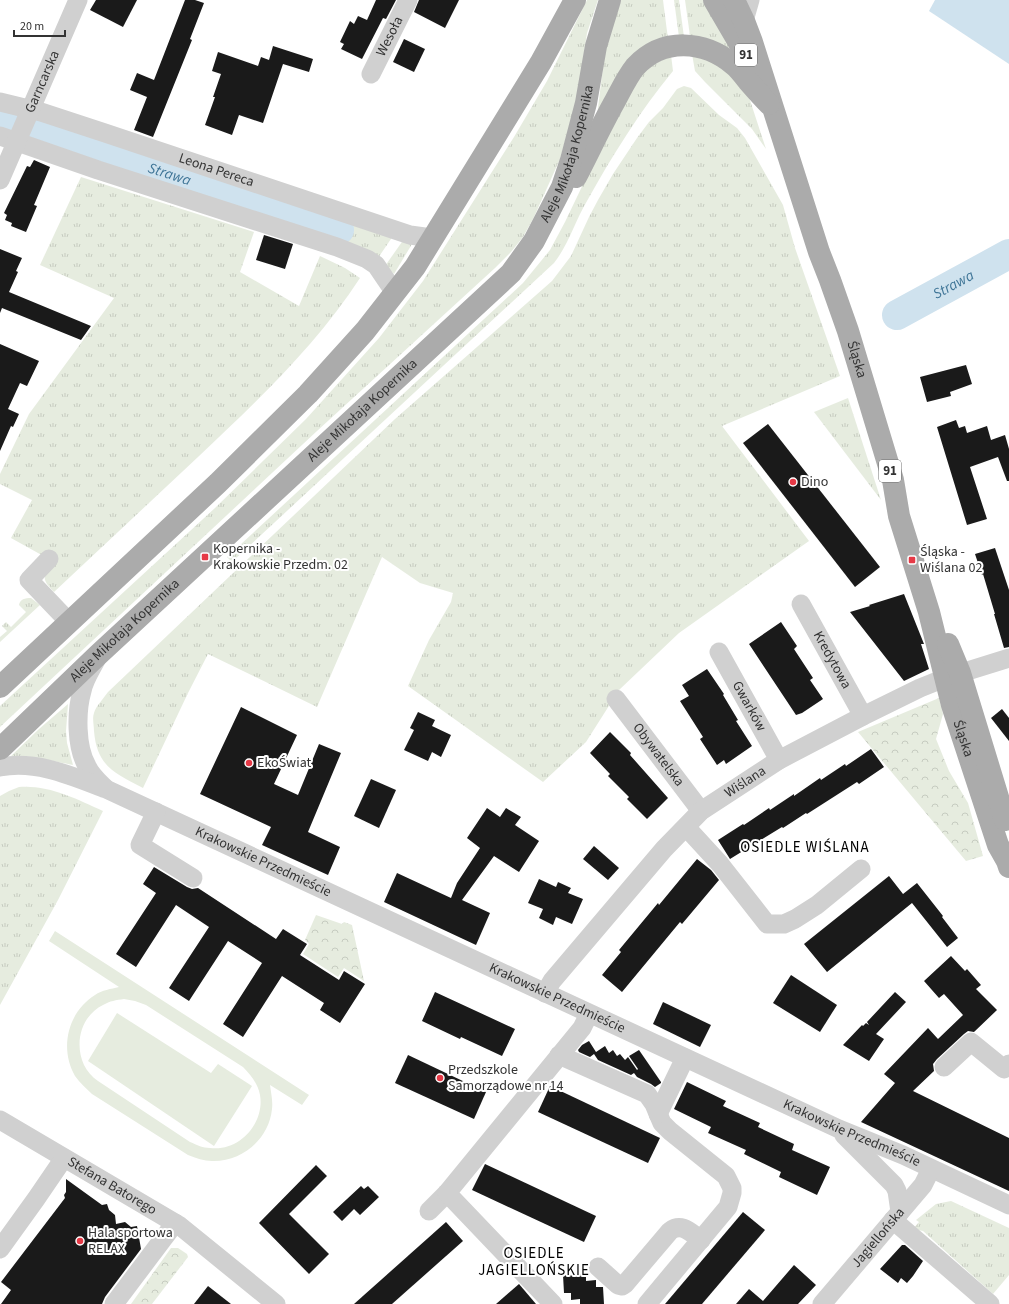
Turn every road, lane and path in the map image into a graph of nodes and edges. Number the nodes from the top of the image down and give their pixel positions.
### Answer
1 (78, 0) edge
2 (408, 0) edge
3 (576, 0) edge
4 (610, 0) edge
5 (714, 0) edge
6 (734, 0) edge
7 (750, 0) edge
8 (744, 21) junction
9 (371, 74) dead end
10 (0, 102) edge
11 (775, 111) junction
12 (18, 128) edge
13 (0, 180) edge
14 (432, 238) junction
15 (511, 273) junction
16 (395, 293) junction
17 (49, 559) dead end
18 (801, 604) dead end
19 (69, 622) junction
20 (719, 652) dead end
21 (99, 654) junction
22 (1009, 658) edge
23 (952, 675) junction
24 (0, 687) edge
25 (616, 698) dead end
26 (863, 716) junction
27 (0, 748) edge
28 (779, 760) junction
29 (0, 767) edge
30 (106, 788) junction
31 (701, 811) junction
32 (156, 812) junction
33 (686, 827) junction
34 (1009, 832) edge
35 (1008, 864) edge
36 (861, 869) dead end
37 (193, 878) dead end
38 (545, 993) junction
39 (589, 1014) junction
40 (559, 1055) junction
41 (685, 1058) junction
42 (1009, 1064) edge
43 (944, 1067) dead end
44 (658, 1114) junction
45 (0, 1120) edge
46 (839, 1129) junction
47 (64, 1158) junction
48 (931, 1169) junction
49 (447, 1193) junction
50 (1009, 1205) edge
51 (429, 1212) dead end
52 (896, 1216) junction
53 (175, 1223) junction
54 (701, 1240) junction
55 (0, 1249) edge
56 (598, 1267) dead end
57 (114, 1304) edge
58 (276, 1304) edge
59 (553, 1304) edge
60 (647, 1304) edge
61 (822, 1304) edge
62 (990, 1304) edge

1 - 12 street, Garncarska
2 - 9 street, Wesoła
3 - 14 main road
4 - 15 main road, Aleje Mikołaja Kopernika
5 - 11 main road, Śląska / 91
6 - 8 main road, Śląska / 91
7 - 8 street
8 - 11 main road, Śląska / 91
10 - 12 street, Leona Pereca
11 - 15 main road
11 - 23 main road, Śląska / 91
12 - 13 street, Garncarska
12 - 14 street, Leona Pereca
12 - 16 street, Leona Pereca
14 - 16 main road
15 - 21 main road, Aleje Mikołaja Kopernika
16 - 19 main road
17 - 19 street
18 - 26 street, Kredytowa
19 - 24 main road
20 - 28 street, Gwarków
21 - 27 main road, Aleje Mikołaja Kopernika
21 - 30 street, Krakowskie Przedmieście
22 - 23 street, Wiślana
23 - 26 street, Wiślana
23 - 34 main road, Śląska / 91
23 - 35 main road, Śląska / 91
25 - 31 street, Obywatelska
26 - 28 street, Wiślana
28 - 31 street, Wiślana
29 - 30 street, Krakowskie Przedmieście
30 - 32 street, Krakowskie Przedmieście
31 - 33 street, Wiślana
32 - 37 street
32 - 38 street, Krakowskie Przedmieście
33 - 36 street
33 - 38 street, Wiślana
34 - 35 main road, Śląska / 91
38 - 39 street, Krakowskie Przedmieście
39 - 40 street
39 - 41 street, Krakowskie Przedmieście
40 - 44 street
40 - 49 street
41 - 44 street
41 - 46 street, Krakowskie Przedmieście
42 - 43 street
44 - 54 street
45 - 47 street, Stefana Batorego
46 - 48 street, Krakowskie Przedmieście
46 - 52 street
47 - 53 street, Stefana Batorego
47 - 55 street
48 - 50 street, Krakowskie Przedmieście
48 - 52 street, Jagiellońska
49 - 51 street
49 - 59 street
52 - 61 street, Jagiellońska
52 - 62 street
53 - 57 street
53 - 58 street, Stefana Batorego
54 - 56 street
54 - 60 street

